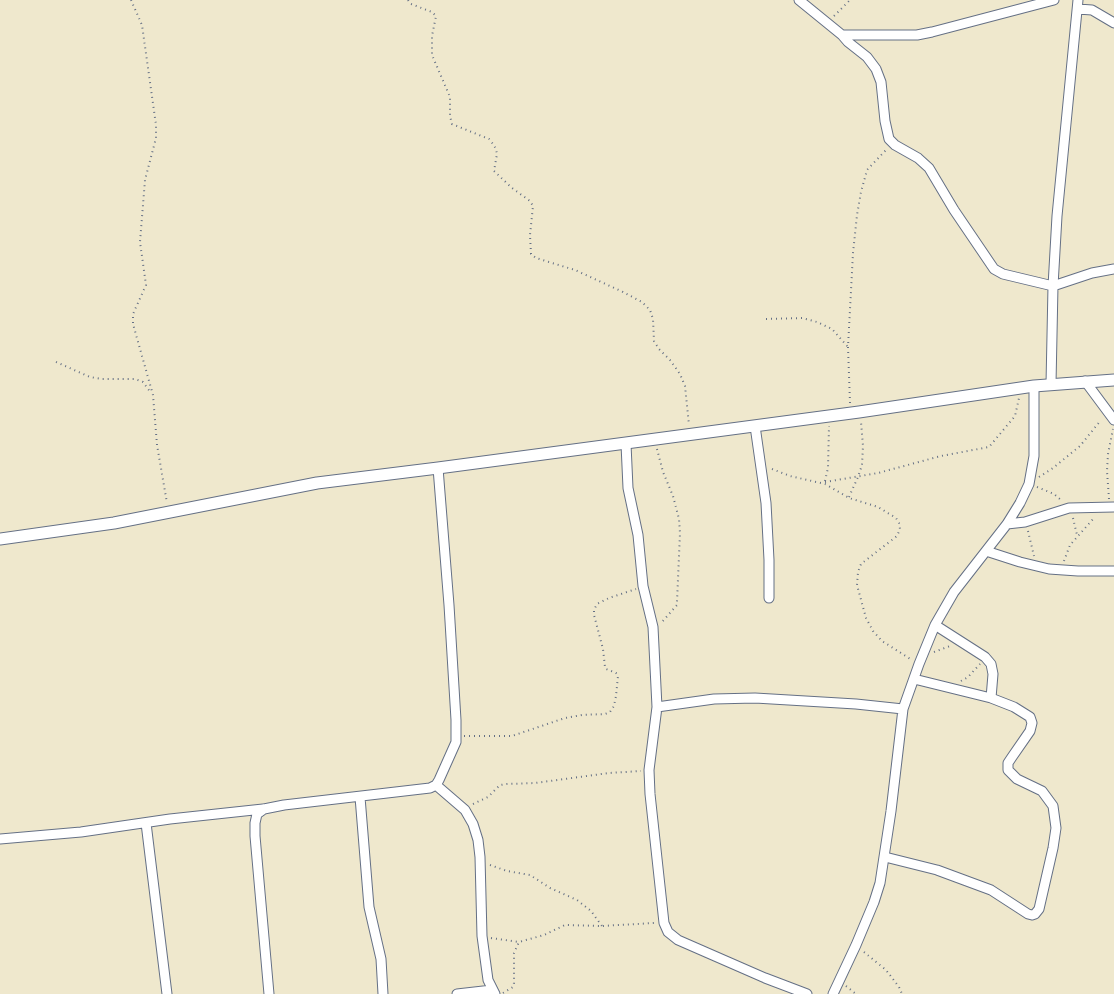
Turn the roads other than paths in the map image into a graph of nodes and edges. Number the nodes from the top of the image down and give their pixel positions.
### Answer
1 (799, 0) edge
2 (1054, 0) edge
3 (1078, 4) edge
4 (1114, 23) edge
5 (842, 35) junction
6 (1114, 269) edge
7 (1053, 286) junction
8 (1114, 380) edge
9 (1085, 381) junction
10 (1051, 384) junction
11 (1034, 386) junction
12 (1114, 420) edge
13 (755, 426) junction
14 (626, 444) junction
15 (438, 468) junction
16 (1109, 507) edge
17 (1007, 524) junction
18 (0, 539) edge
19 (986, 551) junction
20 (1114, 571) edge
21 (769, 598) dead end
22 (935, 625) junction
23 (914, 679) junction
24 (991, 698) junction
25 (657, 707) junction
26 (904, 709) junction
27 (436, 785) junction
28 (360, 797) junction
29 (264, 809) junction
30 (146, 823) junction
31 (0, 839) edge
32 (885, 857) junction
33 (496, 993) edge
34 (167, 994) edge
35 (269, 994) edge
36 (383, 994) edge
37 (457, 994) edge
38 (807, 994) edge
39 (833, 994) edge

1 - 5 street
2 - 5 street
3 - 4 street
3 - 7 street
5 - 7 street
6 - 7 street
7 - 10 street
8 - 9 street
9 - 10 street
9 - 12 street
10 - 11 street
11 - 13 street
11 - 17 street
13 - 14 street
13 - 21 street
14 - 15 street
14 - 25 street
15 - 18 street
15 - 27 street
16 - 17 street
17 - 19 street
19 - 20 street
19 - 22 street
22 - 23 street
22 - 24 street
23 - 24 street
23 - 26 street
24 - 32 street
25 - 26 street
25 - 38 street
26 - 32 street
27 - 28 street
27 - 33 street
28 - 29 street
28 - 36 street
29 - 30 street
29 - 35 street
30 - 31 street
30 - 34 street
32 - 39 street
33 - 37 street

